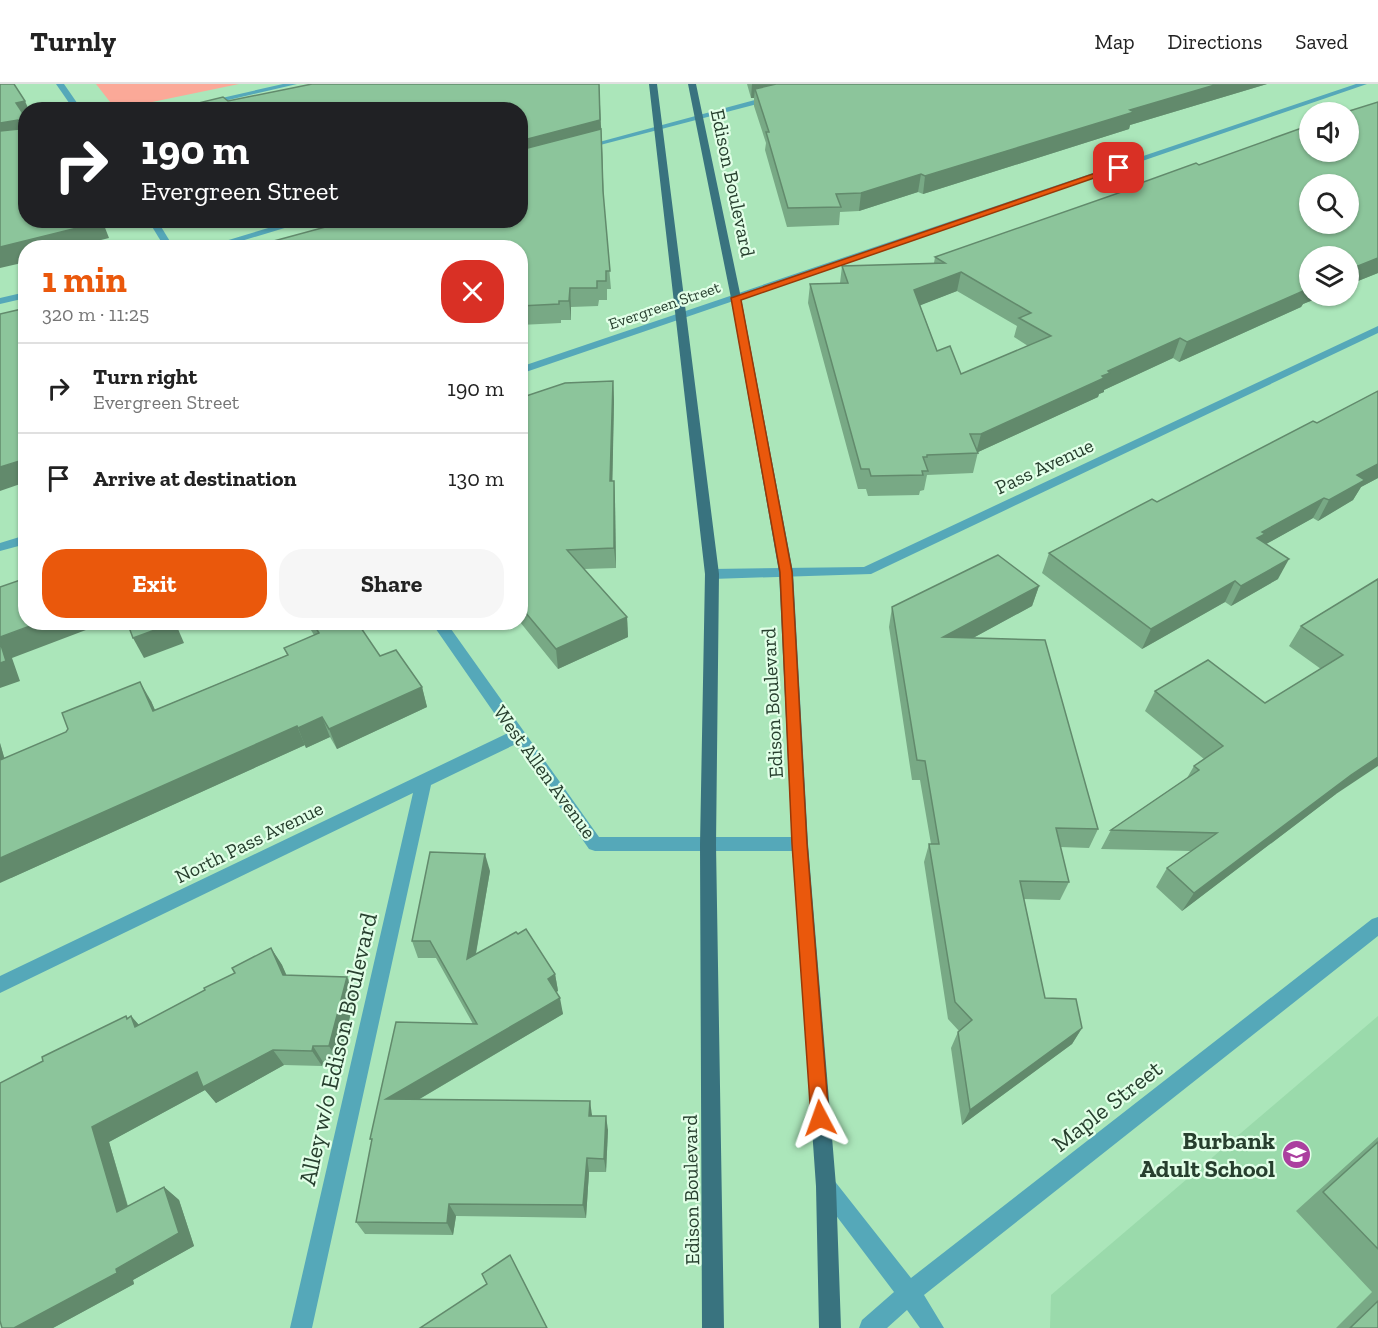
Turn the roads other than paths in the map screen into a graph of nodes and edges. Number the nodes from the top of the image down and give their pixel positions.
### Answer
1 (60, 84) edge
2 (292, 84) edge
3 (653, 84) edge
4 (692, 84) edge
5 (1363, 84) edge
6 (778, 96) edge
7 (72, 102) edge
8 (210, 102) edge
9 (698, 117) junction
10 (658, 127) junction
11 (574, 150) edge
12 (278, 228) edge
13 (235, 240) edge
14 (18, 297) edge
15 (736, 298) junction
16 (0, 301) edge
17 (681, 317) junction
18 (1378, 329) edge
19 (528, 368) edge
20 (18, 541) edge
21 (0, 547) edge
22 (786, 572) junction
23 (712, 574) junction
24 (444, 630) edge
25 (517, 735) junction
26 (424, 781) junction
27 (800, 844) junction
28 (708, 845) junction
29 (1378, 925) edge
30 (0, 985) edge
31 (825, 1186) junction
32 (909, 1293) junction
33 (301, 1328) edge
34 (713, 1328) edge
35 (830, 1328) edge
36 (870, 1328) edge
37 (933, 1328) edge

1 - 7 street
2 - 8 street
3 - 10 main road, Edison Boulevard
4 - 9 main road, Edison Boulevard
5 - 15 street, Evergreen Street
6 - 9 street
9 - 10 street
9 - 15 main road, Edison Boulevard
10 - 11 street
10 - 17 main road, Edison Boulevard
12 - 13 street
14 - 16 street
15 - 17 street, Evergreen Street
15 - 22 main road, Edison Boulevard
17 - 19 street, Evergreen Street
17 - 23 main road, Edison Boulevard
18 - 22 street, Pass Avenue
20 - 21 street
22 - 23 street, Pass Avenue
22 - 27 main road, Edison Boulevard
23 - 28 main road, Edison Boulevard
24 - 25 street, West Allen Avenue
25 - 26 street, North Pass Avenue
25 - 28 street, West Allen Avenue
26 - 30 street, North Pass Avenue
26 - 33 street, Alley w/o Edison Boulevard
27 - 28 street, West Allen Avenue
27 - 31 main road, Edison Boulevard
28 - 34 main road, Edison Boulevard
29 - 32 street, Maple Street
31 - 32 street
31 - 35 main road, Edison Boulevard
32 - 36 street, Maple Street
32 - 37 street

